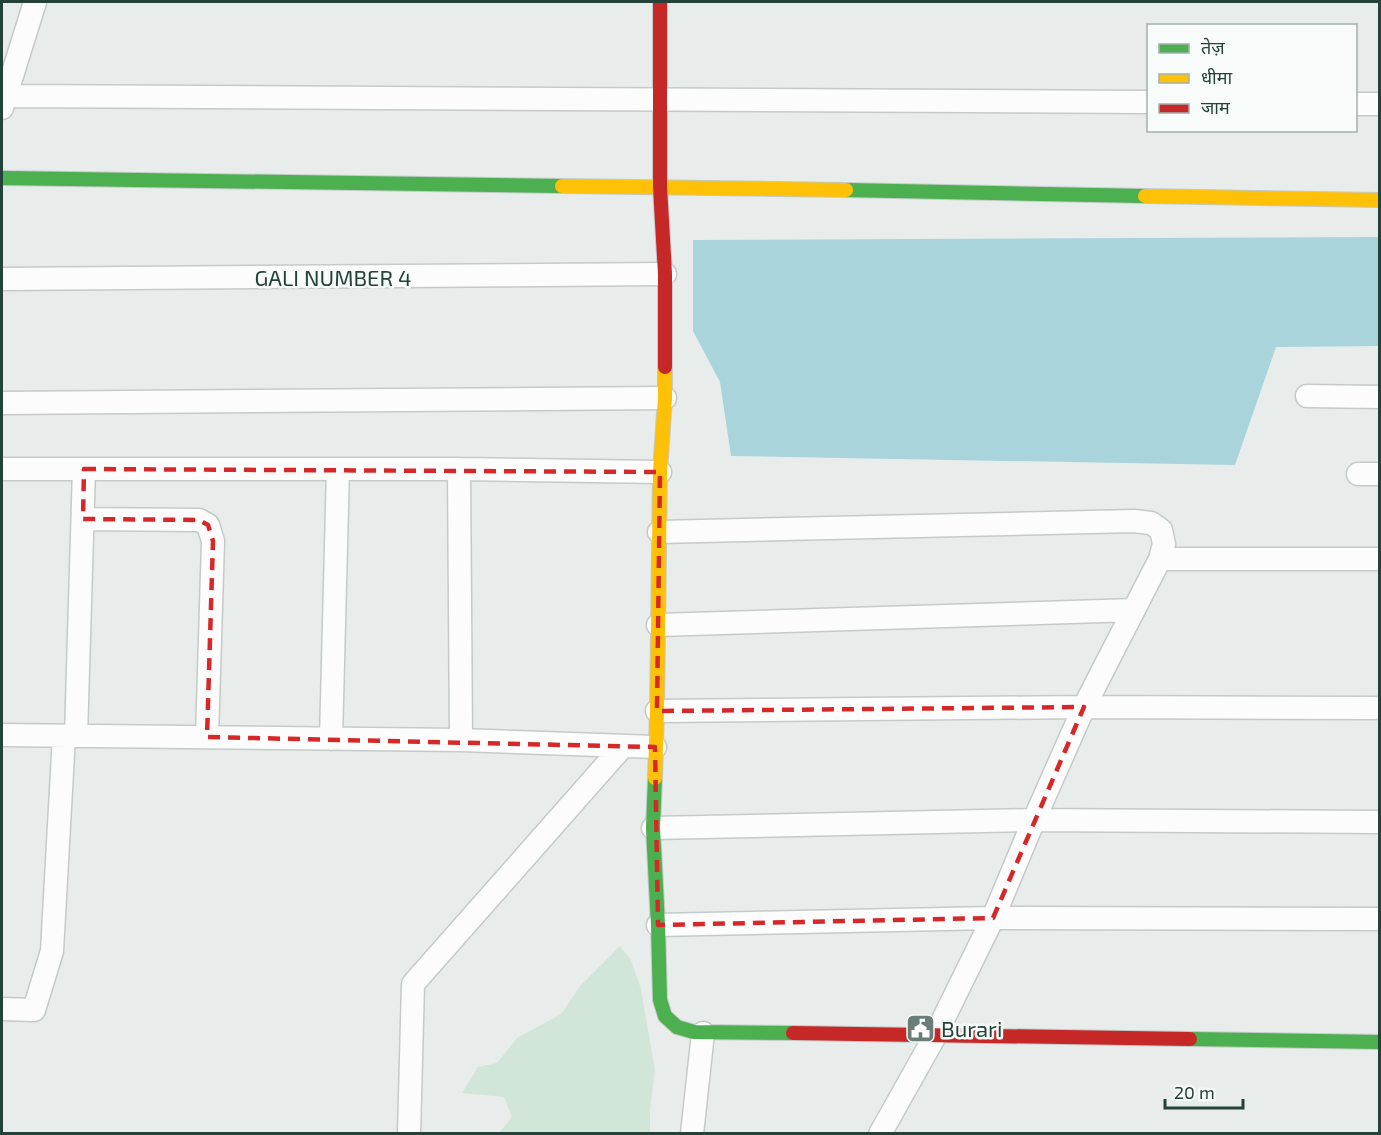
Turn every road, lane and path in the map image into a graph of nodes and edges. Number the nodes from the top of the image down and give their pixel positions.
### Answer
1 (35, 2) edge
2 (660, 2) edge
3 (660, 99) junction
4 (3, 102) edge
5 (1147, 102) edge
6 (1357, 104) edge
7 (1380, 104) edge
8 (2, 178) edge
9 (660, 187) junction
10 (1380, 200) edge
11 (665, 274) junction
12 (2, 279) edge
13 (1307, 396) dead end
14 (1380, 397) edge
15 (665, 399) junction
16 (2, 403) edge
17 (338, 468) junction
18 (2, 469) edge
19 (84, 469) junction
20 (459, 469) junction
21 (660, 472) junction
22 (82, 519) junction
23 (659, 532) junction
24 (1160, 559) junction
25 (1380, 559) edge
26 (1134, 610) junction
27 (658, 625) junction
28 (1084, 708) junction
29 (1380, 708) edge
30 (657, 711) junction
31 (2, 735) edge
32 (70, 736) junction
33 (207, 737) junction
34 (332, 739) junction
35 (461, 740) junction
36 (623, 746) junction
37 (655, 747) junction
38 (1034, 820) junction
39 (1380, 822) edge
40 (654, 828) junction
41 (993, 918) junction
42 (1380, 919) edge
43 (658, 925) junction
44 (2, 1009) edge
45 (703, 1033) junction
46 (935, 1036) junction
47 (1380, 1042) edge
48 (409, 1134) edge
49 (692, 1134) edge
50 (880, 1134) edge

1 - 4 street
2 - 3 street
3 - 4 street
3 - 5 street
3 - 9 street
6 - 7 street
8 - 9 street
9 - 10 street
9 - 11 street
11 - 12 street, GALI NUMBER 4
11 - 15 street
13 - 14 street
15 - 16 street
15 - 21 street
17 - 19 street
17 - 20 street
17 - 34 street
18 - 19 street
19 - 22 street
20 - 21 street
20 - 35 street
21 - 23 street
22 - 32 street
22 - 33 street
23 - 24 street
23 - 27 street
24 - 25 street
24 - 26 street
26 - 27 street
26 - 28 street
27 - 30 street
28 - 29 street
28 - 30 street
28 - 38 street
30 - 37 street
31 - 32 street
32 - 33 street
32 - 44 street
33 - 34 street
34 - 35 street
35 - 36 street
36 - 37 street
36 - 48 street
37 - 40 street
38 - 39 street
38 - 40 street
38 - 41 street
40 - 43 street
41 - 42 street
41 - 43 street
41 - 46 street
43 - 45 street
45 - 46 street
45 - 49 street
46 - 47 street
46 - 50 street

